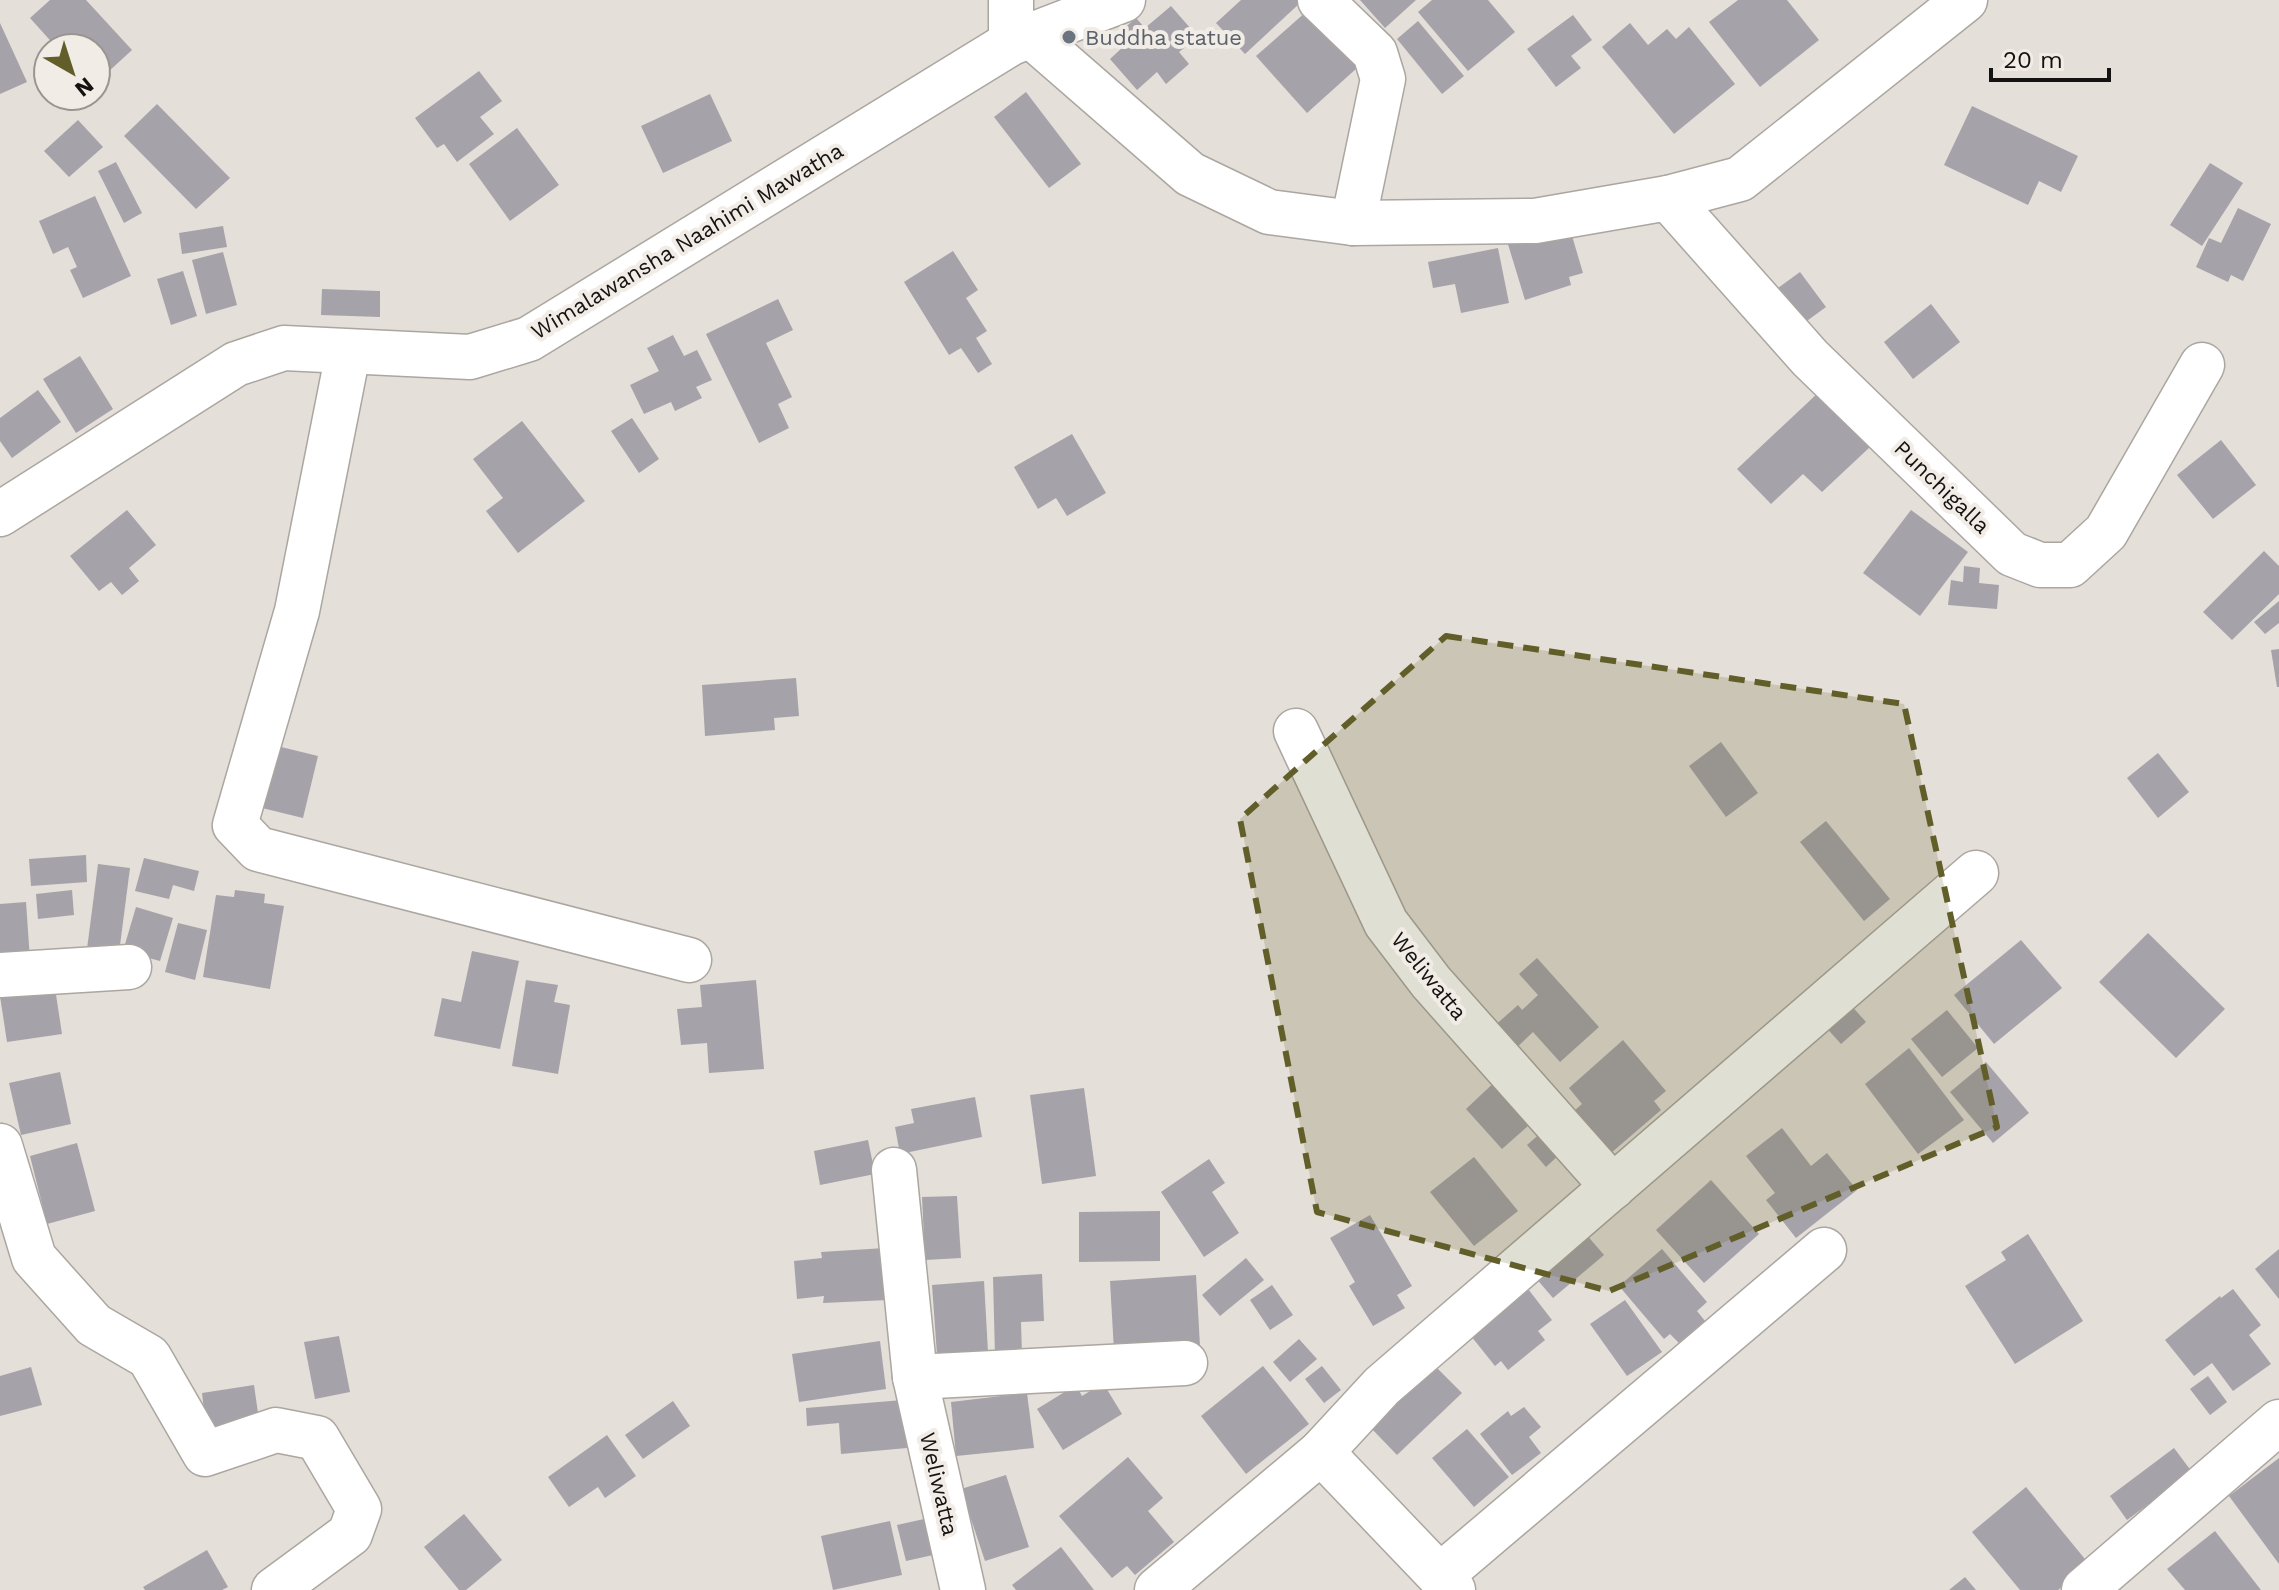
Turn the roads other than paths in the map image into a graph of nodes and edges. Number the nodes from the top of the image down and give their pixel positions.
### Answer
1 (1123, 0) edge
2 (1320, 0) edge
3 (1965, 0) edge
4 (1017, 26) edge
5 (1668, 198) junction
6 (1353, 223) junction
7 (348, 353) junction
8 (2202, 365) dead end
9 (0, 514) edge
10 (1296, 731) dead end
11 (1976, 873) dead end
12 (689, 960) dead end
13 (129, 967) dead end
14 (0, 975) edge
15 (0, 1146) edge
16 (894, 1170) dead end
17 (1613, 1187) junction
18 (1824, 1250) dead end
19 (1185, 1363) dead end
20 (915, 1377) junction
21 (2279, 1422) edge
22 (1321, 1452) junction
23 (1447, 1583) edge
24 (274, 1590) edge
25 (963, 1590) edge
26 (1157, 1590) edge
27 (2084, 1590) edge

1 - 4 street, Wimalawansha Naahimi Mawatha
2 - 6 street
3 - 5 street
4 - 6 street
4 - 7 street, Wimalawansha Naahimi Mawatha
5 - 6 street
5 - 8 street, Punchigalla
7 - 9 street, Wimalawansha Naahimi Mawatha
7 - 12 street
10 - 17 street, Weliwatta
11 - 17 street
13 - 14 street
15 - 24 street
16 - 20 street, Weliwatta
17 - 22 street
18 - 23 street
19 - 20 street
20 - 25 street, Weliwatta
21 - 27 street
22 - 23 street
22 - 26 street

